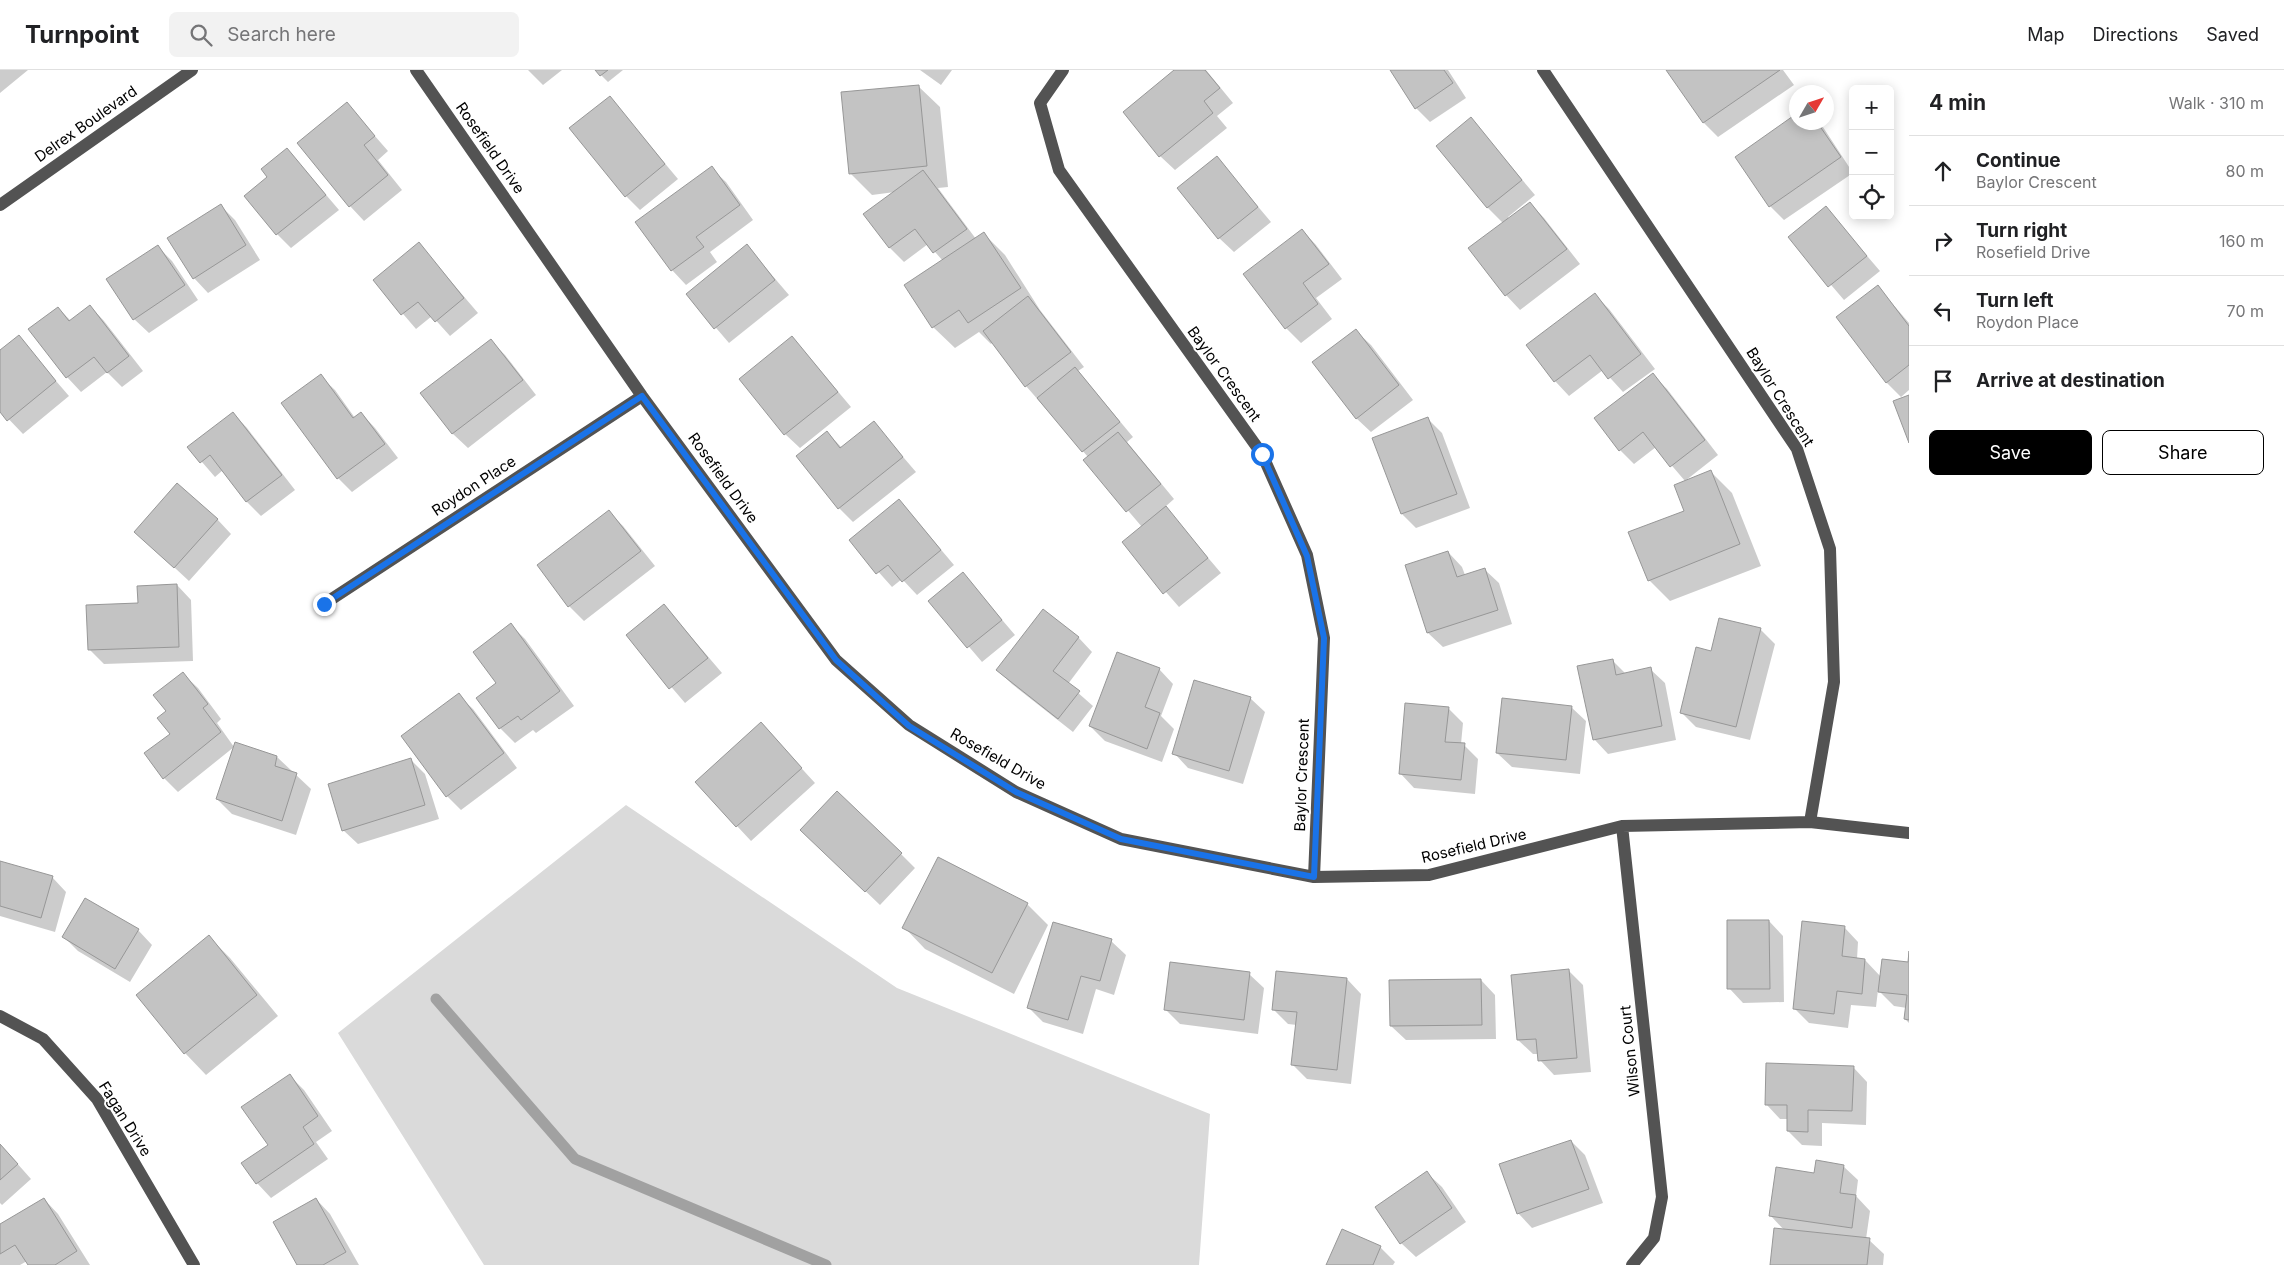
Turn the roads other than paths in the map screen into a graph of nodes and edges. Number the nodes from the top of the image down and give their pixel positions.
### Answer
1 (192, 70) edge
2 (416, 70) edge
3 (1063, 70) edge
4 (1543, 70) edge
5 (0, 206) edge
6 (642, 396) junction
7 (324, 604) dead end
8 (1810, 822) junction
9 (1622, 826) junction
10 (1909, 834) edge
11 (1314, 877) junction
12 (0, 1016) edge
13 (194, 1265) edge
14 (1632, 1265) edge

1 - 5 street, Delrex Boulevard
2 - 6 street, Rosefield Drive
3 - 11 street, Baylor Crescent
4 - 8 street, Baylor Crescent
6 - 7 street, Roydon Place
6 - 11 street, Rosefield Drive
8 - 9 street, Rosefield Drive
8 - 10 street, Rosefield Drive
9 - 11 street, Rosefield Drive
9 - 14 street, Wilson Court
12 - 13 street, Fagan Drive

